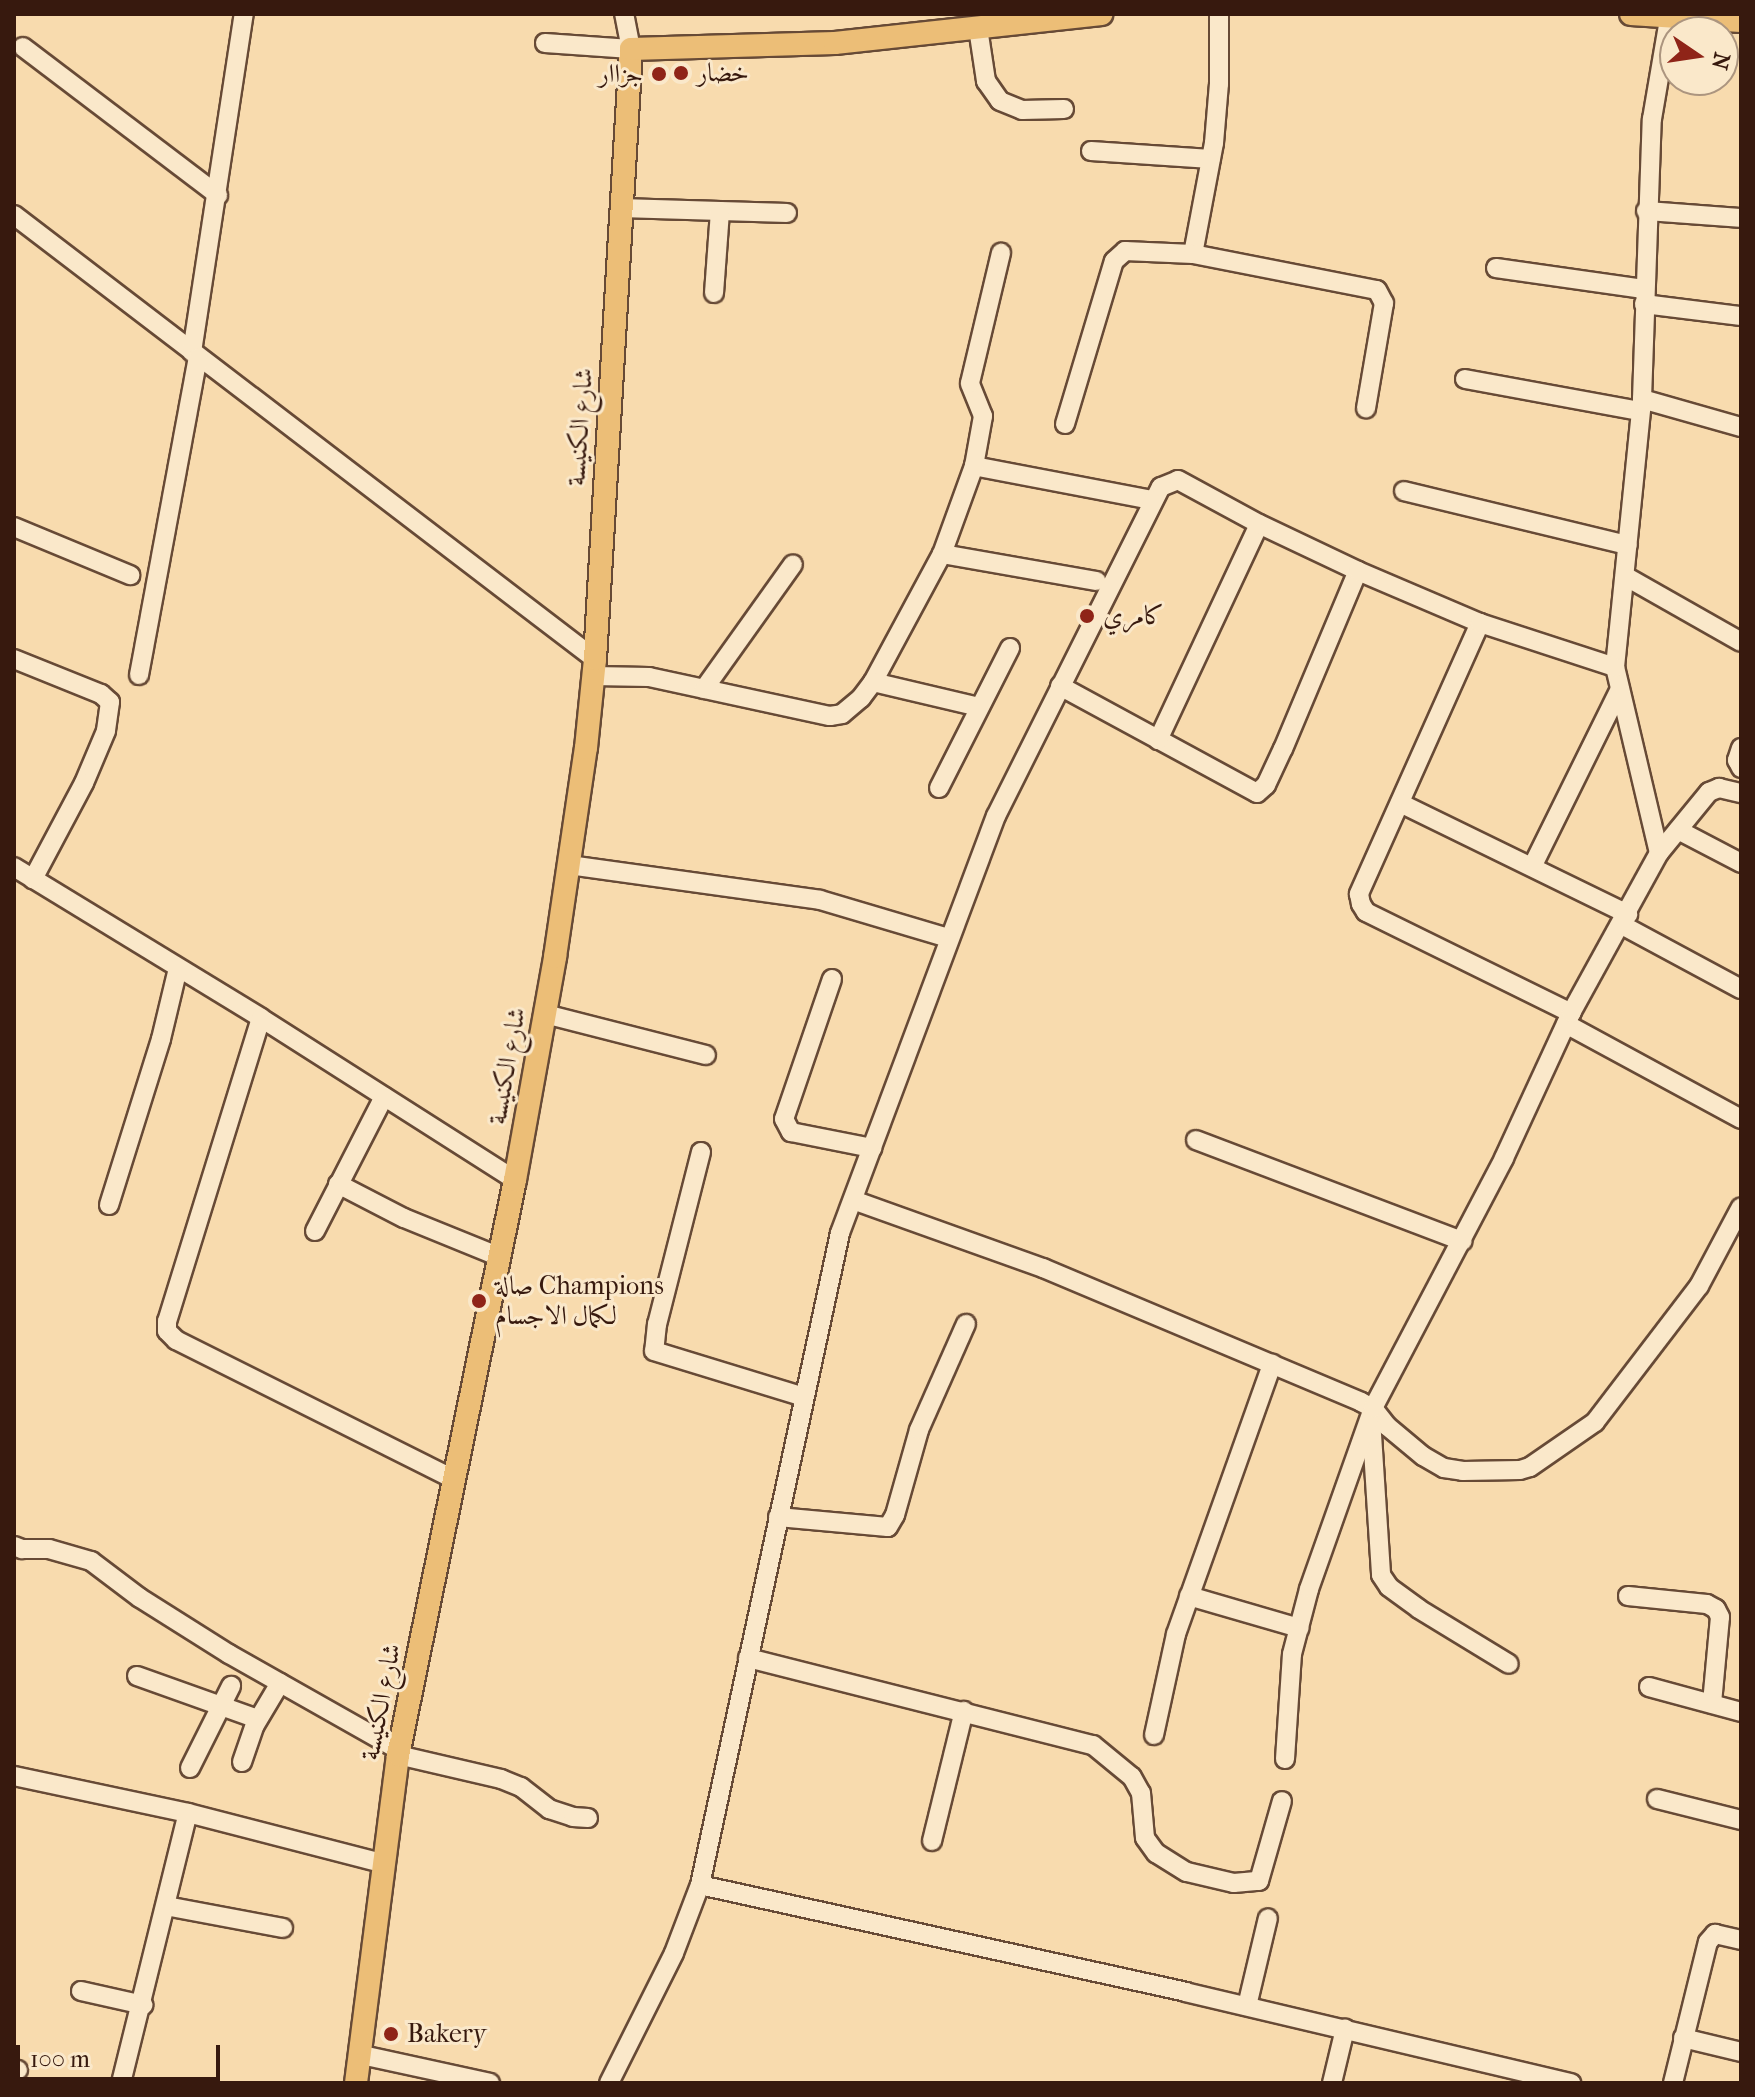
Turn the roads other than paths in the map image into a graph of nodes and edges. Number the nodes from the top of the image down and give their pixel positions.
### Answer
1 (244, 14) edge
2 (624, 14) edge
3 (1101, 14) edge
4 (1219, 14) edge
5 (1631, 14) edge
6 (1670, 16) edge
7 (989, 22) edge
8 (545, 43) dead end
9 (23, 47) dead end
10 (631, 49) junction
11 (1659, 79) edge
12 (1064, 109) dead end
13 (1091, 151) dead end
14 (1211, 159) junction
15 (218, 195) junction
16 (621, 208) junction
17 (720, 211) junction
18 (1646, 211) junction
19 (787, 213) dead end
20 (14, 215) edge
21 (1741, 218) edge
22 (1001, 253) dead end
23 (1193, 254) junction
24 (1496, 268) dead end
25 (714, 293) dead end
26 (1644, 296) junction
27 (1741, 316) edge
28 (195, 354) junction
29 (1465, 379) dead end
30 (1641, 405) junction
31 (1366, 408) dead end
32 (1065, 424) dead end
33 (1741, 427) edge
34 (974, 466) junction
35 (1404, 491) dead end
36 (1153, 500) junction
37 (1259, 524) junction
38 (14, 527) edge
39 (1628, 545) junction
40 (942, 554) junction
41 (793, 564) dead end
42 (1358, 571) junction
43 (130, 575) dead end
44 (1625, 576) junction
45 (1097, 581) dead end
46 (1480, 623) junction
47 (1741, 642) edge
48 (1010, 648) dead end
49 (14, 659) edge
50 (1615, 667) junction
51 (594, 668) junction
52 (139, 675) dead end
53 (873, 682) junction
54 (1060, 686) junction
55 (704, 689) junction
56 (1620, 689) junction
57 (979, 707) junction
58 (1158, 740) junction
59 (1741, 748) edge
60 (1741, 768) edge
61 (939, 788) dead end
62 (1741, 793) edge
63 (1400, 803) junction
64 (1678, 830) junction
65 (1659, 853) junction
66 (1741, 863) edge
67 (569, 865) junction
68 (1533, 865) junction
69 (14, 867) edge
70 (33, 879) junction
71 (1625, 919) junction
72 (948, 938) junction
73 (178, 968) junction
74 (832, 979) dead end
75 (1741, 989) edge
76 (545, 1014) junction
77 (261, 1018) junction
78 (1568, 1019) junction
79 (706, 1055) dead end
80 (384, 1097) junction
81 (1741, 1119) edge
82 (1196, 1140) dead end
83 (872, 1148) junction
84 (701, 1152) dead end
85 (515, 1180) junction
86 (338, 1184) junction
87 (853, 1200) junction
88 (109, 1205) dead end
89 (1741, 1207) edge
90 (315, 1231) dead end
91 (1462, 1241) junction
92 (500, 1257) junction
93 (966, 1324) dead end
94 (1272, 1364) junction
95 (804, 1397) junction
96 (1372, 1410) junction
97 (455, 1480) junction
98 (778, 1517) junction
99 (14, 1546) edge
100 (1189, 1596) junction
101 (1628, 1596) dead end
102 (1299, 1628) junction
103 (748, 1658) junction
104 (1509, 1664) dead end
105 (137, 1676) dead end
106 (280, 1683) junction
107 (231, 1686) dead end
108 (1649, 1687) dead end
109 (1712, 1704) junction
110 (220, 1706) junction
111 (964, 1711) junction
112 (1741, 1712) edge
113 (258, 1719) junction
114 (1154, 1735) dead end
115 (399, 1752) junction
116 (1285, 1759) dead end
117 (242, 1762) dead end
118 (190, 1768) dead end
119 (14, 1776) edge
120 (1657, 1799) dead end
121 (1282, 1801) dead end
122 (188, 1813) junction
123 (588, 1818) dead end
124 (1741, 1820) edge
125 (932, 1841) dead end
126 (382, 1863) junction
127 (700, 1885) junction
128 (166, 1906) junction
129 (1268, 1918) dead end
130 (283, 1928) dead end
131 (1741, 1940) edge
132 (81, 1991) dead end
133 (143, 2005) junction
134 (1247, 2006) junction
135 (1345, 2029) junction
136 (1683, 2038) junction
137 (1741, 2052) edge
138 (362, 2055) junction
139 (1519, 2077) edge
140 (121, 2083) edge
141 (356, 2083) edge
142 (490, 2083) edge
143 (609, 2083) edge
144 (1332, 2083) edge
145 (1571, 2083) edge
146 (1673, 2083) edge

1 - 15 street
2 - 10 street
3 - 7 main road
4 - 14 street
5 - 6 main road
7 - 10 main road
7 - 12 street
8 - 10 street
9 - 15 street
10 - 16 main road, شارع الكنيسة
11 - 18 street
13 - 14 street
14 - 23 street
15 - 28 street
16 - 17 street
16 - 51 main road, شارع الكنيسة
17 - 19 street
17 - 25 street
18 - 21 street
18 - 26 street
20 - 28 street
22 - 34 street
23 - 31 street
23 - 32 street
24 - 26 street
26 - 27 street
26 - 30 street
28 - 51 street
28 - 52 street
29 - 30 street
30 - 33 street
30 - 39 street
34 - 36 street
34 - 40 street
35 - 39 street
36 - 37 street
36 - 54 street
37 - 42 street
37 - 58 street
38 - 43 street
39 - 44 street
40 - 45 street
40 - 53 street
41 - 55 street
42 - 46 street
42 - 58 street
44 - 47 street
44 - 50 street
46 - 50 street
46 - 63 street
48 - 57 street
49 - 70 street
50 - 56 street
51 - 55 street
51 - 67 main road, شارع الكنيسة
53 - 55 street
53 - 57 street
54 - 58 street
54 - 72 street
56 - 65 street
56 - 68 street
57 - 61 street
59 - 60 street
62 - 64 street
63 - 68 street
63 - 78 street
64 - 65 street
64 - 66 street
65 - 71 street
67 - 72 street
67 - 76 main road, شارع الكنيسة
68 - 71 street
69 - 70 street
70 - 73 street
71 - 75 street
71 - 78 street
72 - 83 street
73 - 77 street
73 - 88 street
74 - 83 street
76 - 79 street
76 - 85 main road, شارع الكنيسة
77 - 80 street
77 - 97 street
78 - 81 street
78 - 91 street
80 - 85 street
80 - 86 street
82 - 91 street
83 - 87 street
84 - 95 street
85 - 92 main road, شارع الكنيسة
86 - 90 street
86 - 92 street
87 - 94 street
87 - 95 street
89 - 96 street
91 - 96 street
92 - 97 main road, شارع الكنيسة
93 - 98 street
94 - 96 street
94 - 100 street
95 - 98 street
96 - 102 street
96 - 104 street
97 - 115 main road, شارع الكنيسة
98 - 103 street
99 - 106 street
100 - 102 street
100 - 114 street
101 - 109 street
102 - 116 street
103 - 111 street
103 - 127 street
105 - 110 street
106 - 113 street
106 - 115 street
107 - 110 street
108 - 109 street
109 - 112 street
110 - 113 street
110 - 118 street
111 - 121 street
111 - 125 street
113 - 117 street
115 - 123 street
115 - 126 main road, شارع الكنيسة
119 - 122 street
120 - 124 street
122 - 126 street
122 - 128 street
126 - 138 main road, شارع الكنيسة
127 - 134 street
127 - 143 street
128 - 130 street
128 - 133 street
129 - 134 street
131 - 136 street
132 - 133 street
133 - 140 street
134 - 135 street
135 - 139 street
135 - 144 street
136 - 137 street
136 - 146 street
138 - 141 main road, شارع الكنيسة
138 - 142 street
139 - 145 street

